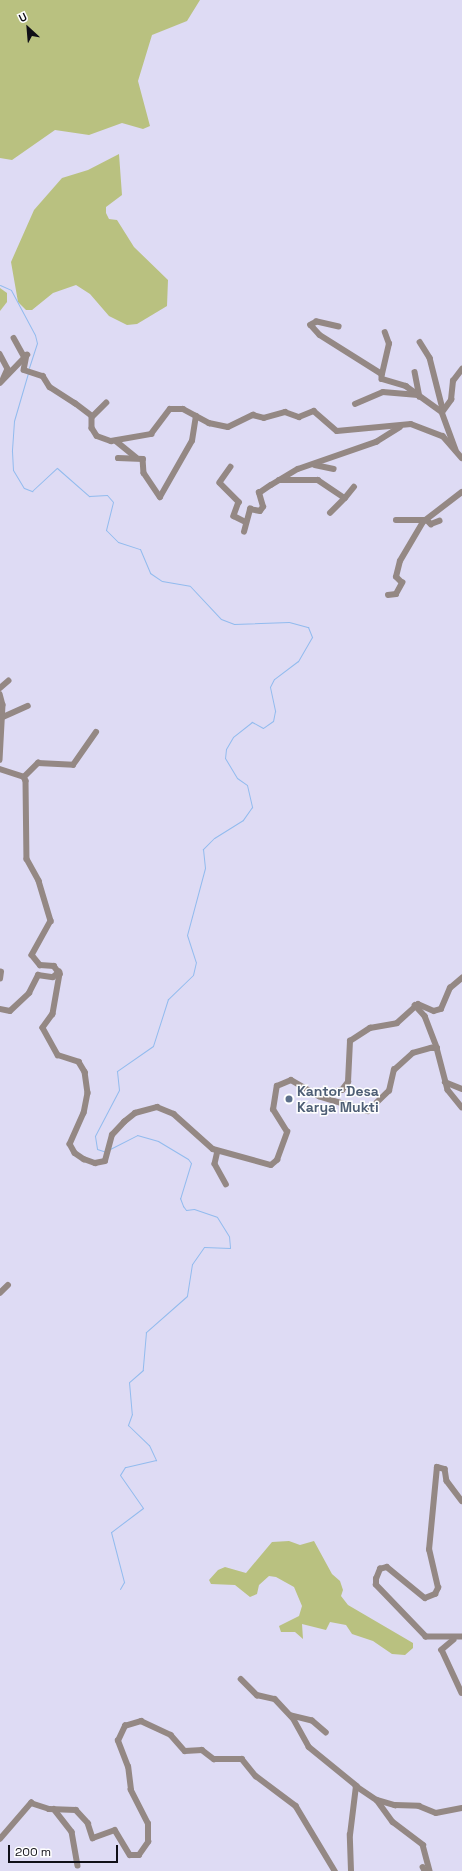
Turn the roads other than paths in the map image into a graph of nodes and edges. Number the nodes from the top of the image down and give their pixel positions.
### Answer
1 (339, 327) dead end
2 (385, 333) dead end
3 (14, 338) dead end
4 (420, 342) dead end
5 (0, 354) edge
6 (24, 356) junction
7 (462, 369) edge
8 (415, 372) dead end
9 (382, 374) junction
10 (2, 381) edge
11 (420, 397) junction
12 (106, 403) dead end
13 (355, 404) dead end
14 (443, 410) junction
15 (196, 416) junction
16 (92, 417) junction
17 (407, 424) junction
18 (116, 440) junction
19 (460, 456) edge
20 (136, 457) junction
21 (118, 458) dead end
22 (313, 465) junction
23 (231, 467) dead end
24 (334, 469) dead end
25 (279, 480) junction
26 (354, 487) dead end
27 (462, 492) edge
28 (345, 498) junction
29 (330, 514) dead end
30 (396, 520) dead end
31 (426, 520) junction
32 (439, 521) dead end
33 (246, 522) junction
34 (244, 532) dead end
35 (388, 595) dead end
36 (8, 681) dead end
37 (0, 688) edge
38 (0, 694) edge
39 (28, 706) dead end
40 (3, 717) junction
41 (96, 732) dead end
42 (0, 760) edge
43 (0, 769) edge
44 (24, 777) junction
45 (1, 972) dead end
46 (59, 972) junction
47 (462, 978) edge
48 (0, 979) edge
49 (415, 1005) junction
50 (0, 1009) edge
51 (437, 1048) junction
52 (445, 1082) junction
53 (462, 1089) edge
54 (319, 1096) junction
55 (462, 1107) edge
56 (218, 1151) junction
57 (226, 1184) dead end
58 (8, 1285) dead end
59 (0, 1293) edge
60 (462, 1501) edge
61 (462, 1637) edge
62 (241, 1679) dead end
63 (462, 1693) edge
64 (292, 1717) junction
65 (326, 1733) dead end
66 (357, 1786) junction
67 (377, 1800) junction
68 (462, 1808) edge
69 (54, 1809) junction
70 (0, 1839) edge
71 (78, 1865) dead end
72 (336, 1871) edge
73 (352, 1871) edge
74 (430, 1871) edge

1 - 9 street
2 - 9 street
3 - 6 street
4 - 14 street
5 - 10 street
6 - 10 street
6 - 16 street
7 - 14 street
8 - 11 street
9 - 11 street
11 - 13 street
11 - 14 street
12 - 16 street
14 - 19 street
15 - 17 street
15 - 18 street
15 - 20 street
16 - 18 street
17 - 19 street
17 - 22 street
18 - 20 street
20 - 21 street
22 - 24 street
22 - 25 street
23 - 33 street
25 - 28 street
25 - 33 street
26 - 28 street
27 - 31 street
28 - 29 street
30 - 31 street
31 - 32 street
31 - 35 street
33 - 34 street
36 - 37 street
38 - 40 street
39 - 40 street
40 - 42 street
41 - 44 street
43 - 44 street
44 - 46 street
45 - 48 street
46 - 50 street
46 - 56 street
47 - 49 street
49 - 51 street
49 - 54 street
51 - 52 street
51 - 54 street
52 - 53 street
52 - 55 street
54 - 56 street
56 - 57 street
58 - 59 street
60 - 61 street
61 - 63 street
62 - 64 street
64 - 65 street
64 - 66 street
66 - 67 street
66 - 73 street
67 - 68 street
67 - 74 street
69 - 70 street
69 - 71 street
69 - 72 street

